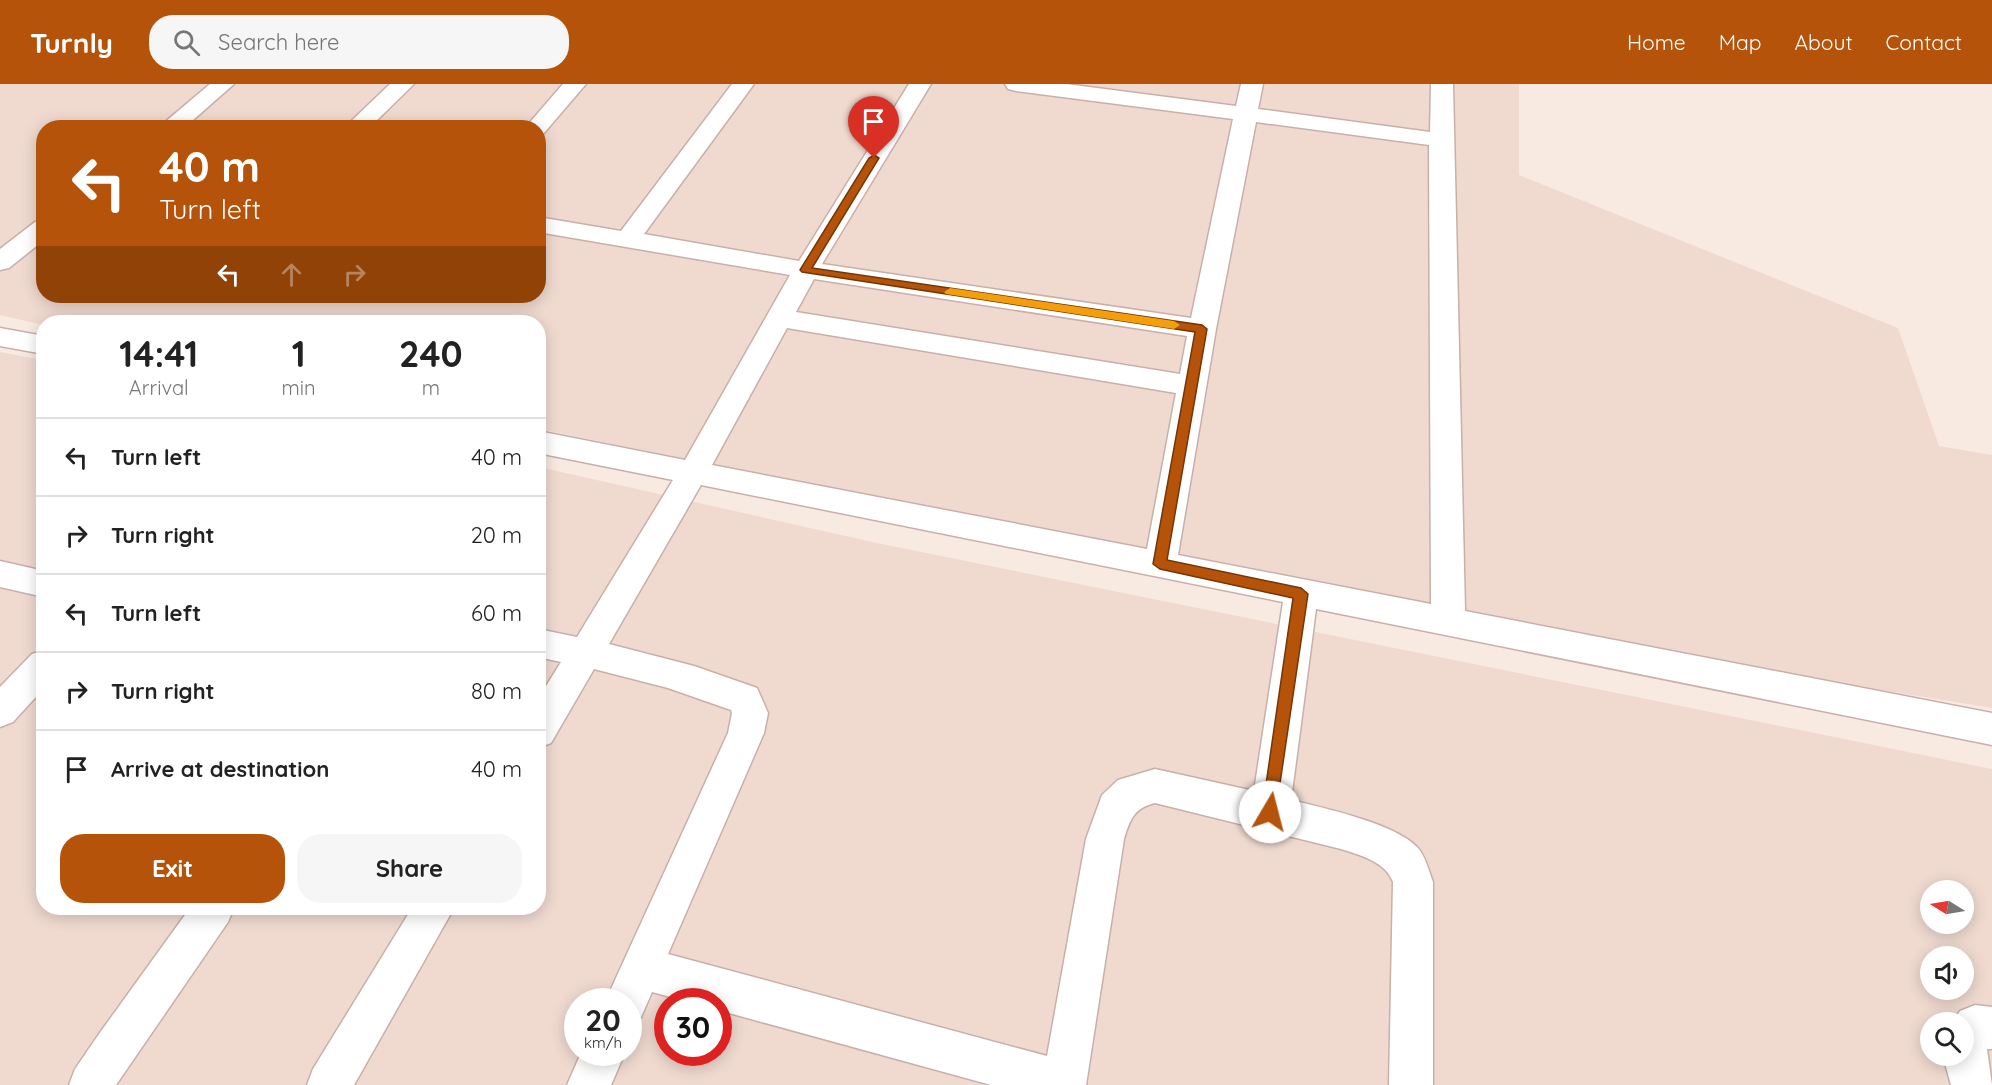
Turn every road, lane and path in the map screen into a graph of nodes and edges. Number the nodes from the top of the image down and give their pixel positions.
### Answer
1 (223, 84) edge
2 (403, 84) edge
3 (575, 84) edge
4 (743, 84) edge
5 (920, 84) edge
6 (1016, 84) edge
7 (1252, 84) edge
8 (1442, 84) edge
9 (1082, 88) edge
10 (1244, 115) junction
11 (179, 120) edge
12 (364, 120) edge
13 (543, 120) edge
14 (1441, 140) junction
15 (546, 225) edge
16 (36, 233) edge
17 (627, 240) junction
18 (0, 262) edge
19 (806, 270) junction
20 (779, 318) junction
21 (1202, 329) junction
22 (1192, 386) junction
23 (546, 444) edge
24 (693, 472) junction
25 (1160, 564) junction
26 (0, 574) edge
27 (36, 583) edge
28 (1301, 594) junction
29 (1448, 623) junction
30 (546, 645) edge
31 (586, 652) junction
32 (36, 673) edge
33 (0, 711) edge
34 (546, 719) edge
35 (1992, 729) edge
36 (1270, 812) junction
37 (209, 915) edge
38 (431, 915) edge
39 (633, 985) edge
40 (1992, 1028) edge
41 (597, 1066) edge
42 (1064, 1084) edge
43 (91, 1085) edge
44 (329, 1085) edge
45 (589, 1085) edge
46 (1411, 1085) edge
47 (1972, 1085) edge

1 - 11 street
2 - 12 street
3 - 13 street
4 - 17 street
5 - 19 street
6 - 9 street
7 - 10 street
8 - 14 street
9 - 10 street
10 - 14 street
10 - 21 street
14 - 29 street
15 - 17 street
16 - 18 street
17 - 19 street
19 - 20 street
19 - 21 street
20 - 22 street
20 - 24 street
21 - 22 street
22 - 25 street
23 - 24 street
24 - 25 street
24 - 31 street
25 - 28 street
26 - 27 street
28 - 29 street
28 - 36 street
29 - 35 street
30 - 31 street
31 - 34 street
31 - 39 street
32 - 33 street
36 - 42 street
36 - 46 street
37 - 43 street
38 - 44 street
39 - 42 street
40 - 47 street
41 - 45 street

